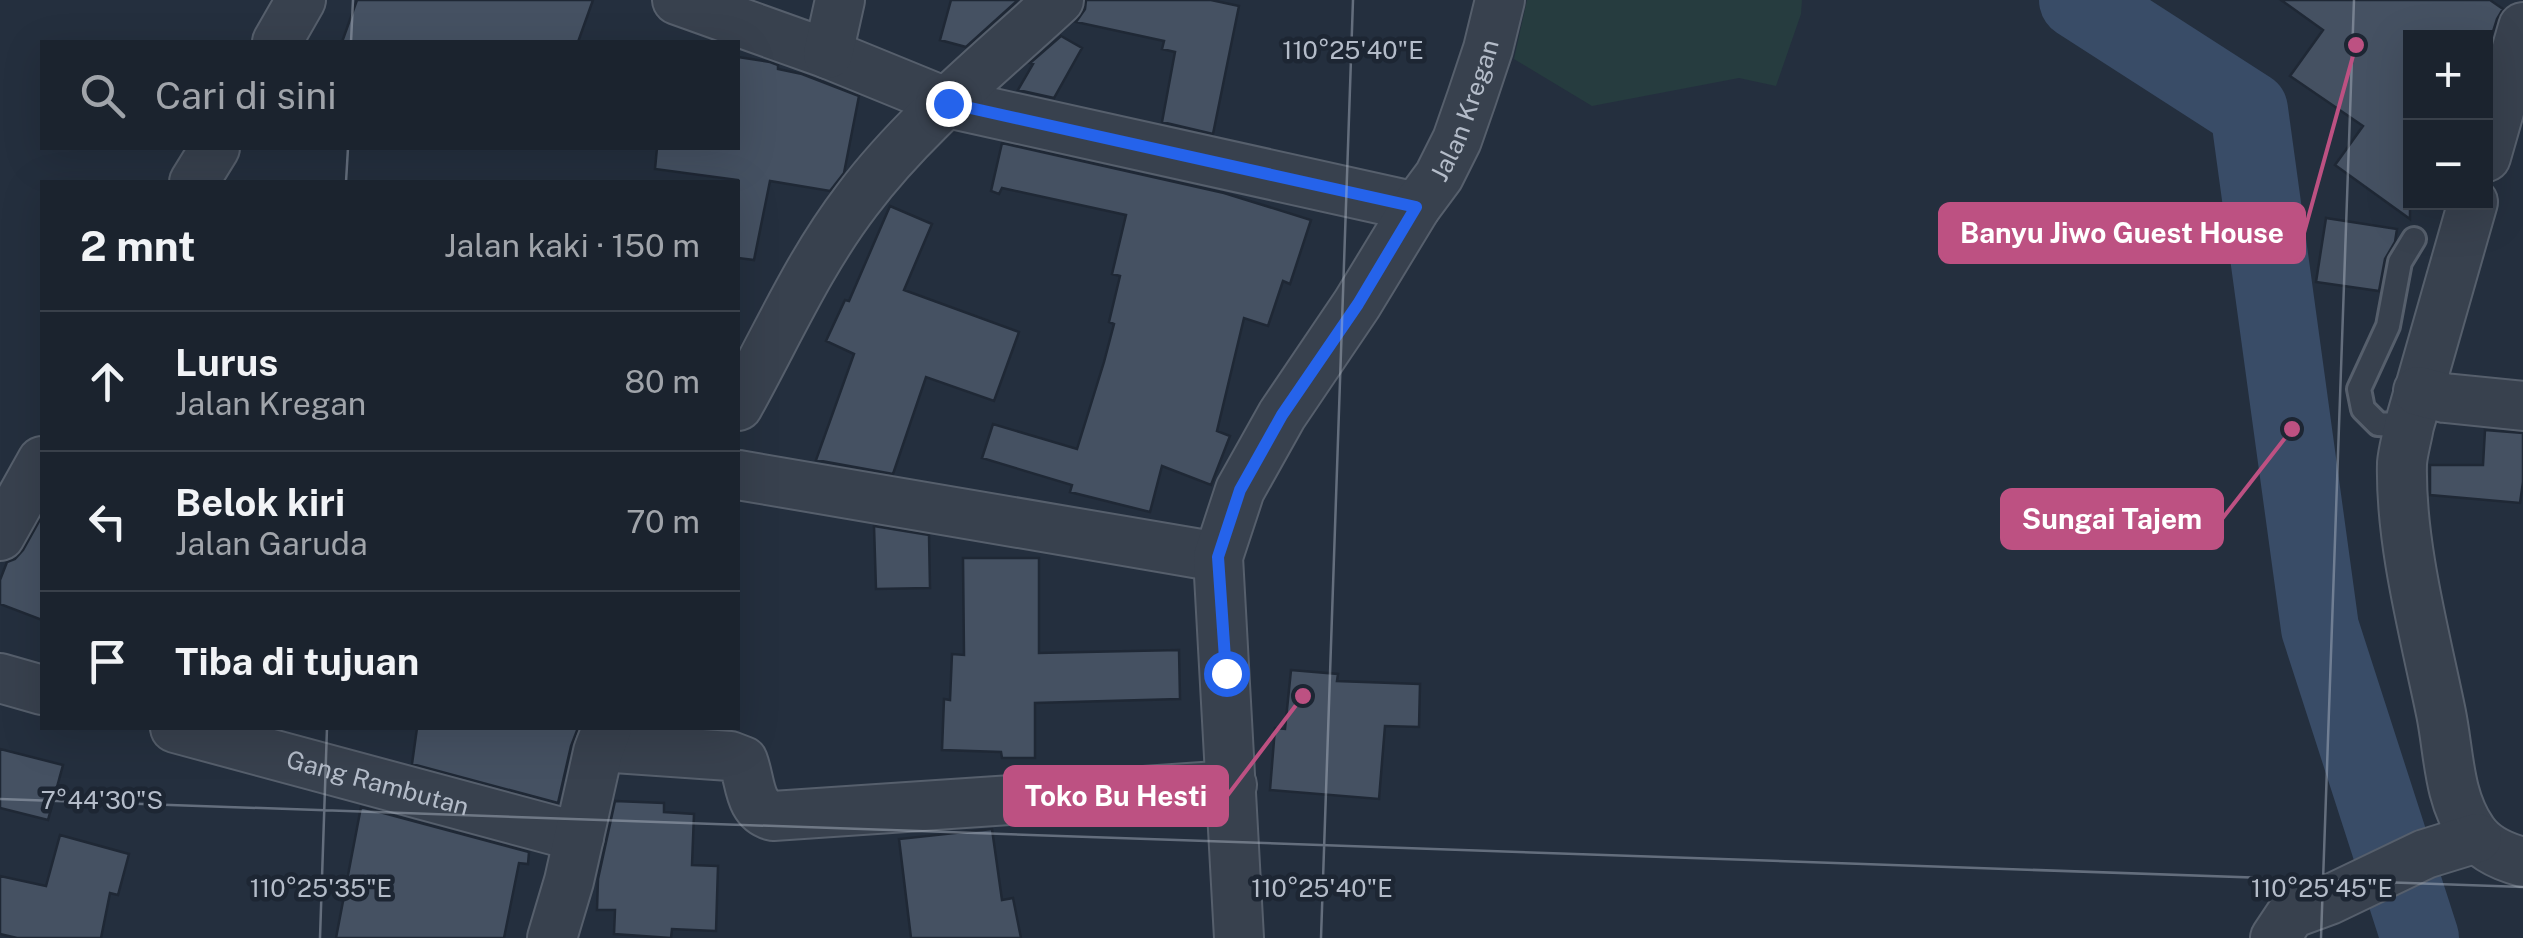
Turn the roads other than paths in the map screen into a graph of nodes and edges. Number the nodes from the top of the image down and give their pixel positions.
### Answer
1 (301, 0) edge
2 (677, 0) edge
3 (840, 0) edge
4 (1059, 0) edge
5 (1500, 0) edge
6 (2523, 27) edge
7 (278, 40) edge
8 (828, 54) junction
9 (948, 103) junction
10 (2493, 132) edge
11 (215, 150) edge
12 (195, 180) edge
13 (1416, 207) junction
14 (2470, 210) edge
15 (2414, 240) dead end
16 (740, 402) edge
17 (2523, 406) edge
18 (2414, 408) junction
19 (40, 465) edge
20 (740, 474) edge
21 (0, 536) edge
22 (1218, 557) junction
23 (0, 678) edge
24 (40, 689) edge
25 (183, 730) edge
26 (604, 738) edge
27 (1232, 785) junction
28 (579, 837) junction
29 (2477, 838) junction
30 (2523, 862) edge
31 (552, 938) edge
32 (1239, 938) edge
33 (2275, 938) edge

1 - 7 street
2 - 8 street
3 - 8 street
4 - 9 street
5 - 13 street, Jalan Kregan
6 - 10 street
8 - 9 street
9 - 13 street
9 - 16 street
11 - 12 street
13 - 22 street, Jalan Kregan
14 - 18 street
15 - 18 lane
17 - 18 street
18 - 29 street
19 - 21 street
20 - 22 street
22 - 27 street, Jalan Kregan
23 - 24 street
25 - 28 street, Gang Rambutan
26 - 27 street
26 - 28 street
27 - 32 street, Jalan Kregan
28 - 31 street
29 - 30 street
29 - 33 street

